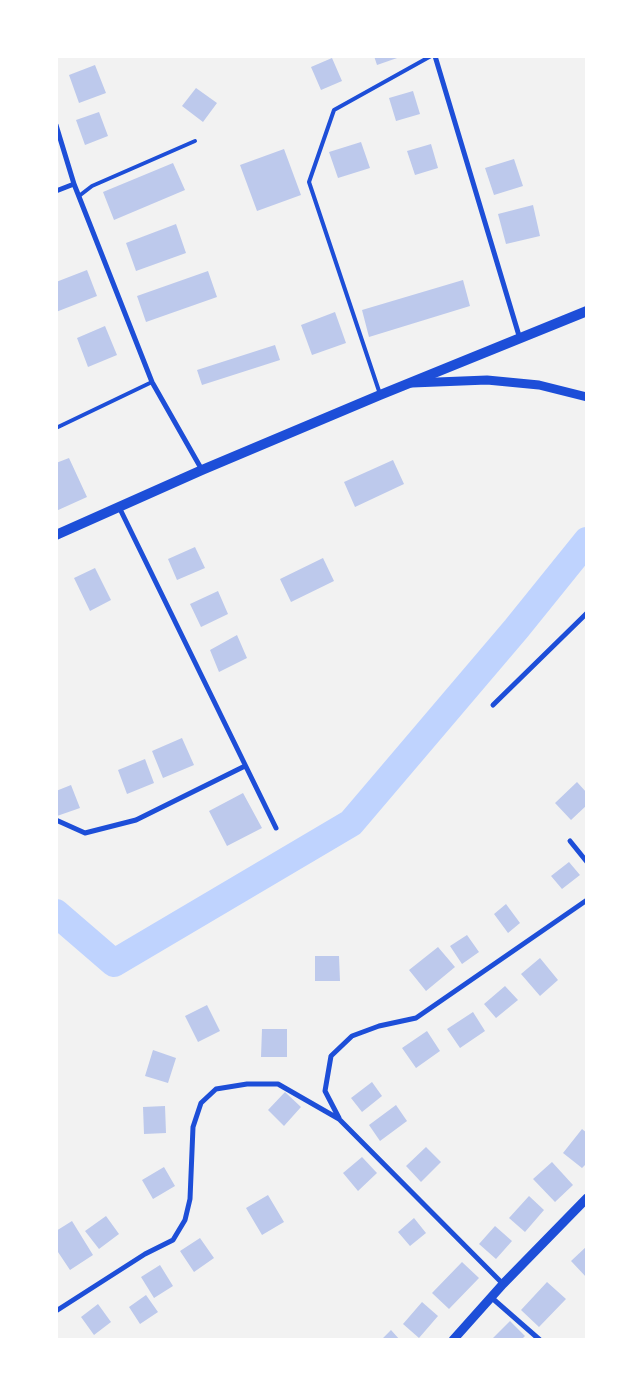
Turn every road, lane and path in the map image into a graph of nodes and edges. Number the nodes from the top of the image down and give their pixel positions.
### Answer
1 (430, 56) edge
2 (435, 56) edge
3 (56, 124) edge
4 (195, 141) dead end
5 (74, 184) junction
6 (56, 191) edge
7 (78, 196) junction
8 (587, 311) edge
9 (520, 339) junction
10 (152, 382) junction
11 (407, 384) junction
12 (380, 395) junction
13 (587, 397) edge
14 (56, 428) edge
15 (202, 470) junction
16 (119, 507) junction
17 (56, 535) edge
18 (587, 613) edge
19 (494, 705) dead end
20 (245, 766) junction
21 (56, 820) edge
22 (276, 828) dead end
23 (570, 841) dead end
24 (587, 862) edge
25 (587, 900) edge
26 (339, 1119) junction
27 (587, 1198) edge
28 (503, 1284) junction
29 (492, 1298) junction
30 (56, 1311) edge
31 (453, 1340) edge
32 (540, 1340) edge

1 - 12 lane
2 - 9 street
3 - 5 street
4 - 7 lane
5 - 6 street
5 - 7 street
7 - 10 street
8 - 9 main road
9 - 11 main road
10 - 14 lane
10 - 15 street
11 - 12 main road
11 - 13 street
12 - 15 main road
15 - 16 main road
16 - 17 main road
16 - 20 street
18 - 19 street
20 - 21 street
20 - 22 street
23 - 24 street
25 - 26 street
26 - 28 street
26 - 30 street
27 - 28 street
28 - 29 street
29 - 31 street
29 - 32 street

